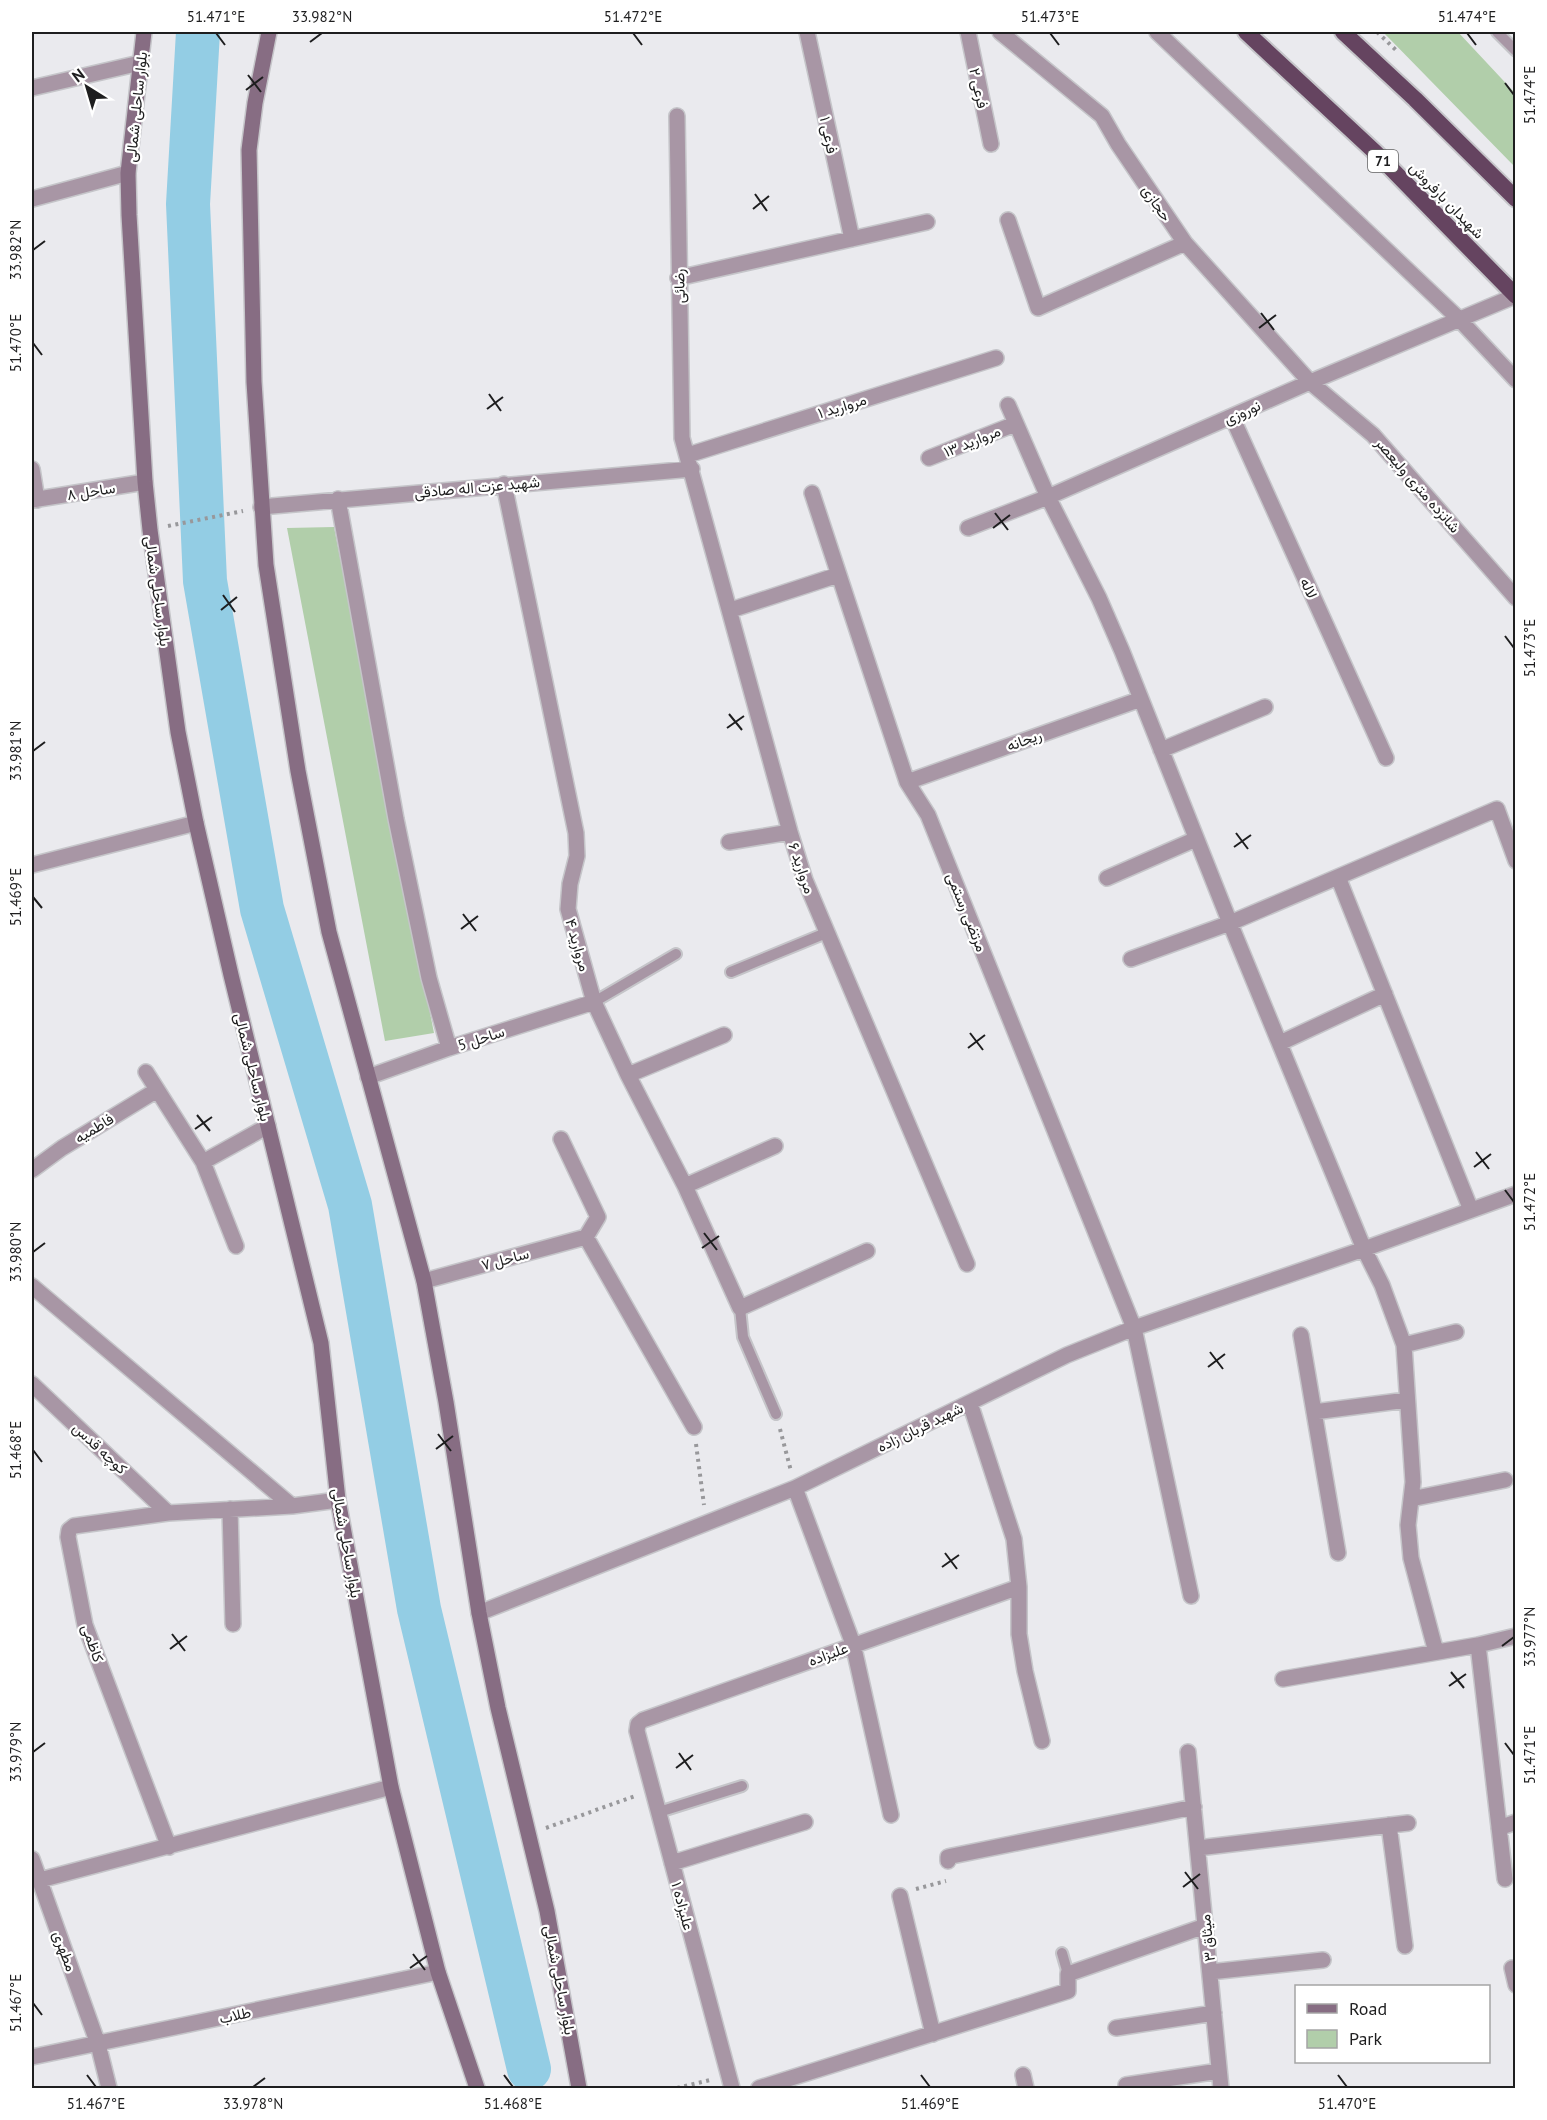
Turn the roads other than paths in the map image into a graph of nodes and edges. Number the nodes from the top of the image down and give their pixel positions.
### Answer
1 (144, 32) edge
2 (269, 32) edge
3 (807, 32) edge
4 (968, 32) edge
5 (1000, 32) edge
6 (1157, 32) edge
7 (1246, 32) edge
8 (1343, 32) edge
9 (1497, 32) edge
10 (1515, 51) edge
11 (140, 63) junction
12 (32, 88) edge
13 (677, 116) dead end
14 (991, 144) dead end
15 (128, 172) junction
16 (32, 199) edge
17 (1515, 199) edge
18 (1008, 220) dead end
19 (927, 222) dead end
20 (852, 239) junction
21 (1185, 243) junction
22 (678, 278) junction
23 (1515, 296) edge
24 (1459, 320) junction
25 (996, 358) dead end
26 (1515, 380) edge
27 (1310, 382) junction
28 (1008, 405) dead end
29 (1232, 417) junction
30 (1015, 424) junction
31 (929, 459) dead end
32 (690, 462) junction
33 (32, 469) edge
34 (145, 482) junction
35 (504, 484) junction
36 (812, 493) dead end
37 (1048, 497) junction
38 (338, 498) junction
39 (34, 500) edge
40 (261, 507) junction
41 (968, 528) dead end
42 (838, 575) junction
43 (1515, 598) edge
44 (731, 610) junction
45 (1140, 699) junction
46 (1265, 707) dead end
47 (1161, 750) junction
48 (1386, 758) dead end
49 (907, 782) junction
50 (196, 823) junction
51 (790, 832) junction
52 (1196, 839) junction
53 (729, 842) dead end
54 (1515, 861) edge
55 (32, 865) edge
56 (1338, 877) junction
57 (1107, 878) dead end
58 (1230, 923) junction
59 (826, 933) junction
60 (676, 954) dead end
61 (1131, 959) dead end
62 (731, 972) dead end
63 (1385, 994) junction
64 (594, 1002) junction
65 (724, 1035) dead end
66 (1280, 1043) junction
67 (449, 1048) junction
68 (146, 1072) dead end
69 (628, 1075) junction
70 (368, 1077) junction
71 (157, 1090) junction
72 (268, 1126) junction
73 (561, 1139) dead end
74 (775, 1146) dead end
75 (203, 1162) junction
76 (32, 1170) edge
77 (685, 1185) junction
78 (1515, 1194) edge
79 (1471, 1210) junction
80 (586, 1237) junction
81 (236, 1246) dead end
82 (1364, 1249) junction
83 (867, 1251) dead end
84 (967, 1264) dead end
85 (424, 1281) junction
86 (32, 1286) edge
87 (740, 1308) junction
88 (1134, 1328) junction
89 (1456, 1332) dead end
90 (1301, 1335) dead end
91 (1404, 1345) junction
92 (32, 1384) edge
93 (1407, 1400) junction
94 (970, 1403) junction
95 (1314, 1412) junction
96 (776, 1414) road end
97 (694, 1427) road end
98 (1505, 1480) dead end
99 (795, 1488) junction
100 (1411, 1499) junction
101 (338, 1500) junction
102 (292, 1506) junction
103 (230, 1509) junction
104 (168, 1513) junction
105 (1338, 1553) dead end
106 (1020, 1587) junction
107 (1191, 1596) dead end
108 (479, 1613) junction
109 (233, 1624) dead end
110 (1515, 1636) edge
111 (854, 1644) junction
112 (1478, 1645) junction
113 (1436, 1652) junction
114 (1283, 1679) dead end
115 (638, 1724) joint
116 (1042, 1741) dead end
117 (1188, 1752) dead end
118 (742, 1786) dead end
119 (391, 1787) junction
120 (1194, 1807) junction
121 (658, 1812) junction
122 (891, 1815) dead end
123 (805, 1822) dead end
124 (1515, 1822) edge
125 (1408, 1823) dead end
126 (1389, 1825) junction
127 (1499, 1828) junction
128 (169, 1847) junction
129 (1198, 1848) junction
130 (32, 1859) edge
131 (948, 1861) road end
132 (672, 1863) junction
133 (1504, 1879) dead end
134 (40, 1880) junction
135 (900, 1896) road end
136 (1205, 1926) junction
137 (1405, 1946) dead end
138 (1062, 1953) dead end
139 (1323, 1960) dead end
140 (1512, 1968) dead end
141 (438, 1972) junction
142 (1210, 1972) junction
143 (1068, 1974) junction
144 (1515, 1985) edge
145 (1214, 2013) junction
146 (1116, 2028) dead end
147 (933, 2034) junction
148 (98, 2044) junction
149 (32, 2057) edge
150 (1220, 2071) junction
151 (730, 2082) edge
152 (1126, 2085) dead end
153 (109, 2088) edge
154 (477, 2088) edge
155 (579, 2088) edge
156 (759, 2088) edge
157 (1221, 2088) edge

1 - 11 main road, بلوار ساحلی شمالی
2 - 40 main road, بلوار ساحلی شمالی
3 - 20 street, فرعی ۱
4 - 14 street, فرعی ۲
5 - 21 street, حجازی
6 - 24 street
7 - 23 highway, شهیدان بارفروش / 71
8 - 17 highway
9 - 10 lane
11 - 12 street
11 - 15 main road, بلوار ساحلی شمالی
13 - 22 street, رضائی
15 - 16 street
15 - 34 main road, بلوار ساحلی شمالی
18 - 21 street
19 - 20 street
20 - 22 street
21 - 27 street, حجازی
22 - 32 street, رضائی
23 - 24 street, نوروزی
24 - 26 street
24 - 27 street, نوروزی
25 - 32 street, مروارید ۱
27 - 29 street, نوروزی
27 - 43 street, شانزده متری ولیعصر
28 - 30 street
29 - 37 street, نوروزی
29 - 48 street, لاله
30 - 31 street, مروارید ۱۳
30 - 37 street
32 - 35 street, شهید عزت اله صادقی
32 - 44 street, مروارید ۶
33 - 39 street
34 - 39 street, ساحل ۸
34 - 50 main road, بلوار ساحلی شمالی
35 - 38 street, شهید عزت اله صادقی
35 - 64 street, مروارید ۴
36 - 42 street, مرتضی رستمی
37 - 41 street, نوروزی
37 - 45 street
38 - 40 street, شهید عزت اله صادقی
38 - 67 street
40 - 70 main road, بلوار ساحلی شمالی
42 - 44 street
42 - 49 street, مرتضی رستمی
44 - 51 street, مروارید ۶
45 - 47 street
45 - 49 street, ریحانه
46 - 47 street
47 - 52 street
49 - 88 street, مرتضی رستمی
50 - 55 street
50 - 72 main road, بلوار ساحلی شمالی
51 - 53 street
51 - 59 street, مروارید ۶
52 - 57 street
52 - 58 street
54 - 56 street
56 - 58 street
56 - 63 street
58 - 61 street
58 - 66 street
59 - 62 lane
59 - 84 street, مروارید ۶
60 - 64 lane
63 - 66 street
63 - 79 street
64 - 67 street, ساحل 5
64 - 69 street, مروارید ۴
65 - 69 street
66 - 82 street
67 - 70 street, ساحل 5
68 - 71 street
69 - 77 street, مروارید ۴
70 - 85 main road, بلوار ساحلی شمالی
71 - 75 street
71 - 76 street, فاطمیه
72 - 75 street
72 - 101 main road, بلوار ساحلی شمالی
73 - 80 street
74 - 77 street
75 - 81 street
77 - 87 street, مروارید ۴
78 - 79 street, شهید قربان زاده
79 - 82 street, شهید قربان زاده
80 - 85 street, ساحل ۷
80 - 97 street
82 - 88 street, شهید قربان زاده
82 - 91 street
83 - 87 street
85 - 108 main road, بلوار ساحلی شمالی
86 - 102 street
87 - 96 lane
88 - 94 street, شهید قربان زاده
88 - 107 street, مرتضی رستمی
89 - 91 street
90 - 95 street
91 - 93 street
92 - 104 street, کوچه قدس
93 - 95 street
93 - 100 street
94 - 99 street, شهید قربان زاده
94 - 106 street
95 - 105 street
98 - 100 street
99 - 108 street, شهید قربان زاده
99 - 111 street
100 - 113 street
101 - 102 street
101 - 119 main road, بلوار ساحلی شمالی
102 - 103 street
103 - 104 street
103 - 109 street
104 - 128 street, کاظمی
106 - 111 street, علیزاده
106 - 116 street
108 - 155 main road, بلوار ساحلی شمالی
110 - 112 street
111 - 115 street, علیزاده
111 - 122 street
112 - 113 street
112 - 127 street
113 - 114 street
115 - 121 street, علیزاده ۱
117 - 120 street, میثاق ۳
118 - 121 lane
119 - 128 street
119 - 141 main road, بلوار ساحلی شمالی
120 - 129 street, میثاق ۳
120 - 131 street
121 - 132 street, علیزاده ۱
123 - 132 street
124 - 127 street
125 - 126 street
126 - 129 street
126 - 137 street
127 - 133 street
128 - 134 street
129 - 136 street, میثاق ۳
130 - 134 street, مطهری
132 - 151 street, علیزاده ۱
134 - 148 street, مطهری
135 - 147 street
136 - 142 street, میثاق ۳
136 - 143 street
138 - 143 lane
139 - 142 street
140 - 144 street
141 - 148 street, طلاب
141 - 154 main road, بلوار ساحلی شمالی
142 - 145 street, میثاق ۳
143 - 147 street
145 - 146 street
145 - 150 street, میثاق ۳
147 - 156 street
148 - 149 street, طلاب
148 - 153 street, مطهری
150 - 152 street
150 - 157 street, میثاق ۳

